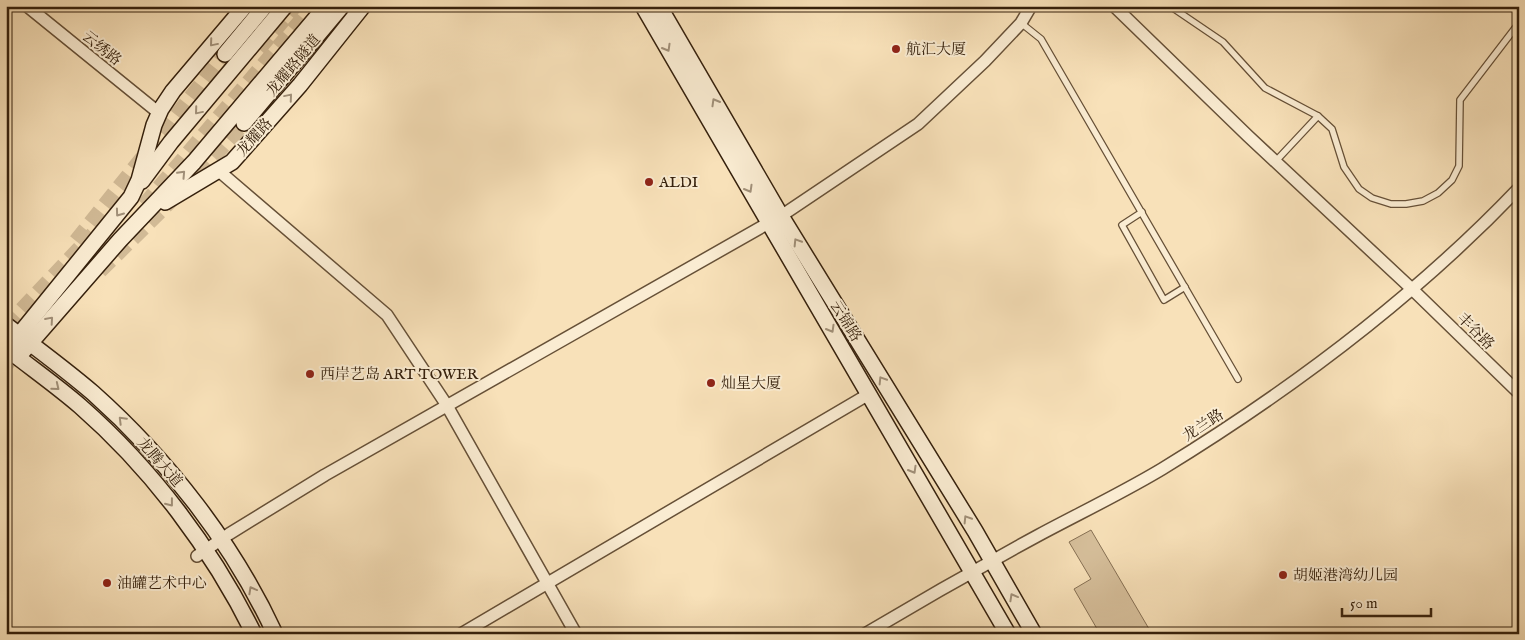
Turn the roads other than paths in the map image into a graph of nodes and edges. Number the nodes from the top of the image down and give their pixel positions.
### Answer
1 (27, 6) edge
2 (245, 6) edge
3 (265, 6) edge
4 (285, 6) edge
5 (326, 6) edge
6 (342, 6) edge
7 (363, 6) edge
8 (642, 6) edge
9 (659, 6) edge
10 (1031, 6) edge
11 (1114, 6) edge
12 (1170, 6) edge
13 (1021, 24) junction
14 (1519, 24) edge
15 (225, 54) tunnel mouth
16 (159, 113) junction
17 (1318, 116) junction
18 (244, 123) tunnel mouth
19 (1276, 162) junction
20 (219, 171) junction
21 (1519, 188) edge
22 (131, 197) junction
23 (1142, 212) junction
24 (775, 219) junction
25 (120, 240) junction
26 (1185, 287) junction
27 (1413, 290) junction
28 (6, 325) edge
29 (25, 339) junction
30 (10, 352) edge
31 (1238, 379) dead end
32 (1519, 393) edge
33 (869, 394) junction
34 (446, 404) junction
35 (220, 540) junction
36 (201, 553) junction
37 (992, 561) junction
38 (973, 572) junction
39 (547, 583) junction
40 (254, 634) edge
41 (275, 634) edge
42 (461, 634) edge
43 (576, 634) edge
44 (865, 634) edge
45 (1008, 634) edge
46 (1034, 634) edge

1 - 16 street, 云绣路
2 -> 16 main road, 龙耀路
3 - 15 main road
4 -> 22 main road, 龙耀路
25 -> 5 main road, 龙耀路
6 - 18 main road, 龙耀路隧道
20 -> 7 main road, 龙耀路
8 -> 24 main road, 云锦路
24 -> 9 main road, 云锦路
10 - 13 street
11 - 19 street, 丰谷路
12 - 17 lane
13 - 23 lane
13 - 24 street
14 - 17 lane
16 - 22 main road, 龙耀路
17 - 19 lane
19 - 27 street, 丰谷路
20 - 25 main road, 龙耀路
20 - 34 street
21 - 27 street, 龙兰路
22 -> 29 main road, 龙耀路
23 - 26 lane
23 - 26 lane
24 -> 33 main road, 云锦路
24 - 34 street
37 -> 24 main road, 云锦路
29 -> 25 main road, 龙耀路
26 - 31 lane
27 - 32 street, 丰谷路
27 - 37 street, 龙兰路
28 - 29 main road, 龙腾大道
29 - 30 main road, 龙耀路
35 -> 29 main road, 龙腾大道
30 -> 36 main road, 龙腾大道
33 -> 38 main road, 云锦路
33 - 39 street
34 - 35 street
34 - 39 street
35 - 36 street
41 -> 35 main road, 龙腾大道
36 - 40 main road, 龙腾大道
37 - 38 street, 龙兰路
46 -> 37 main road, 云锦路
38 - 44 street, 龙兰路
38 - 45 main road, 云锦路
39 - 42 street
39 - 43 street

